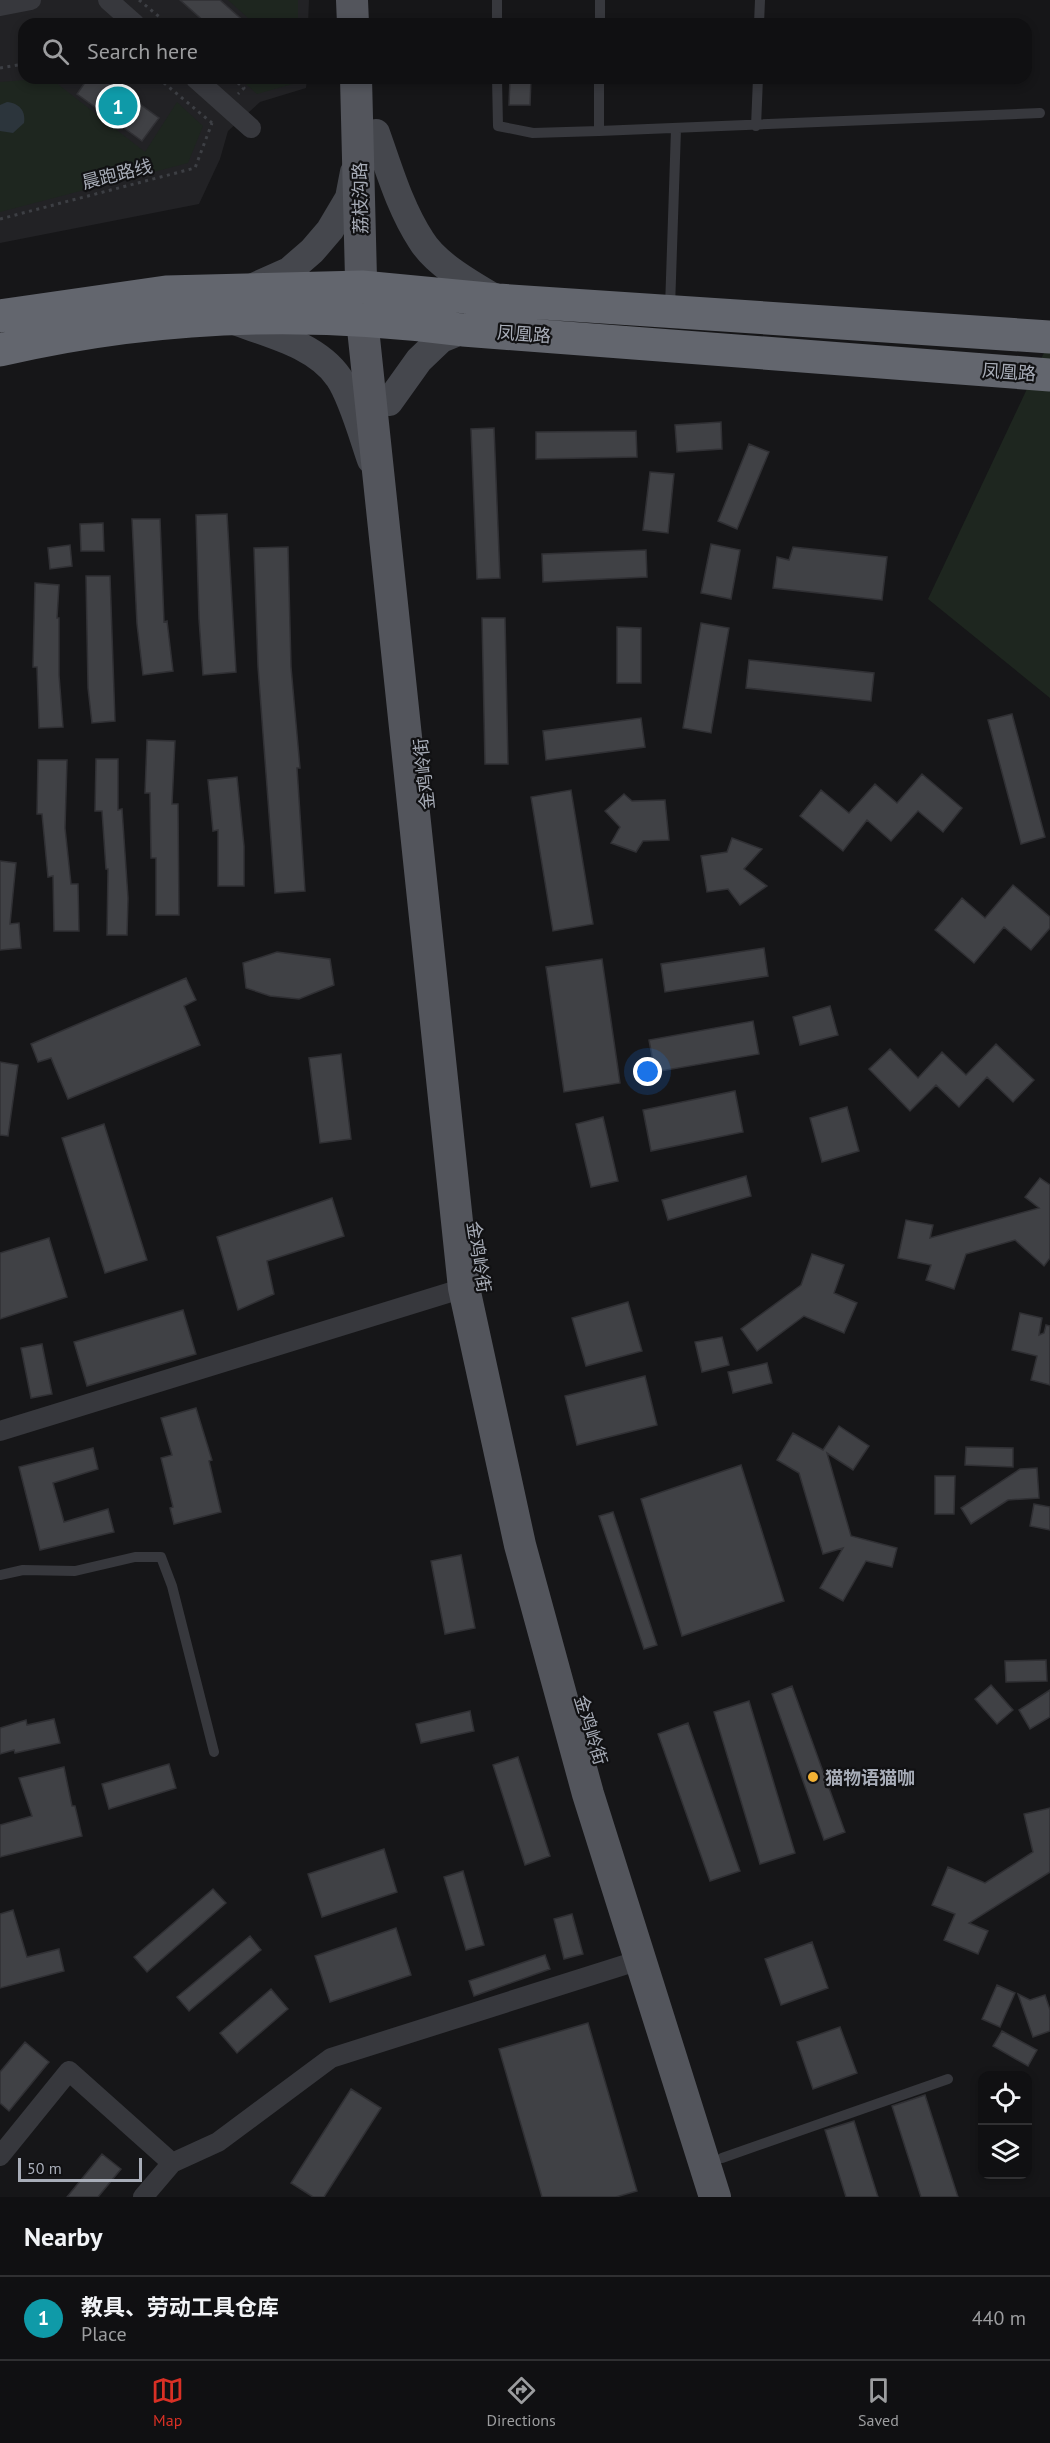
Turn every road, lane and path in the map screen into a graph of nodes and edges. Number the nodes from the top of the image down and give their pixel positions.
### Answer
1 (31, 0) edge
2 (108, 0) edge
3 (139, 0) edge
4 (352, 0) edge
5 (372, 0) edge
6 (497, 0) edge
7 (600, 0) edge
8 (760, 0) edge
9 (0, 6) edge
10 (128, 18) edge
11 (161, 18) edge
12 (353, 18) edge
13 (373, 18) edge
14 (497, 18) edge
15 (600, 18) edge
16 (759, 18) edge
17 (18, 64) edge
18 (0, 68) edge
19 (165, 84) edge
20 (202, 84) edge
21 (357, 84) edge
22 (373, 84) edge
23 (497, 84) edge
24 (599, 84) edge
25 (758, 84) edge
26 (227, 106) junction
27 (1040, 113) dead end
28 (212, 123) junction
29 (756, 126) junction
30 (251, 128) dead end
31 (676, 129) junction
32 (599, 131) junction
33 (368, 135) junction
34 (0, 219) edge
35 (250, 288) junction
36 (498, 300) junction
37 (372, 303) junction
38 (670, 311) junction
39 (0, 316) edge
40 (227, 318) junction
41 (463, 330) junction
42 (1050, 338) edge
43 (0, 350) edge
44 (1050, 375) edge
45 (389, 402) junction
46 (377, 476) junction
47 (464, 1288) junction
48 (0, 1431) edge
49 (0, 1575) edge
50 (214, 1752) dead end
51 (640, 1960) junction
52 (948, 2079) dead end
53 (0, 2156) edge
54 (722, 2158) junction
55 (172, 2163) junction
56 (143, 2197) edge
57 (715, 2197) edge
58 (733, 2197) edge

1 - 9 street
2 - 10 street
3 - 11 path
4 - 12 main road
5 - 13 main road
6 - 14 lane
7 - 15 lane
8 - 16 lane
17 - 18 path
19 - 28 path
20 - 26 street
21 - 33 main road, 荔枝沟路
22 - 33 main road, 荔枝沟路
23 - 32 lane
24 - 32 lane
25 - 29 lane
26 - 28 path
26 - 30 street
27 - 29 lane
28 - 34 path, 晨跑路线
29 - 31 lane
31 - 32 lane
31 - 38 lane
33 - 35 main road
33 - 36 main road
33 - 37 main road, 荔枝沟路
35 - 37 highway, 凤凰路
35 - 39 highway, 凤凰路
36 - 37 highway, 凤凰路
36 - 38 highway, 凤凰路
37 - 40 highway, 凤凰路
37 - 41 highway, 凤凰路
37 - 45 main road, 金鸡岭街
37 - 46 main road, 金鸡岭街
38 - 42 highway, 凤凰路
40 - 43 highway, 凤凰路
40 - 46 main road
41 - 44 highway, 凤凰路
41 - 45 main road
45 - 54 main road, 金鸡岭街
46 - 47 main road, 金鸡岭街
47 - 48 street
47 - 51 main road, 金鸡岭街
49 - 50 lane
51 - 55 street
51 - 57 main road, 金鸡岭街
52 - 54 lane
53 - 55 street
54 - 58 main road, 金鸡岭街
55 - 56 street

